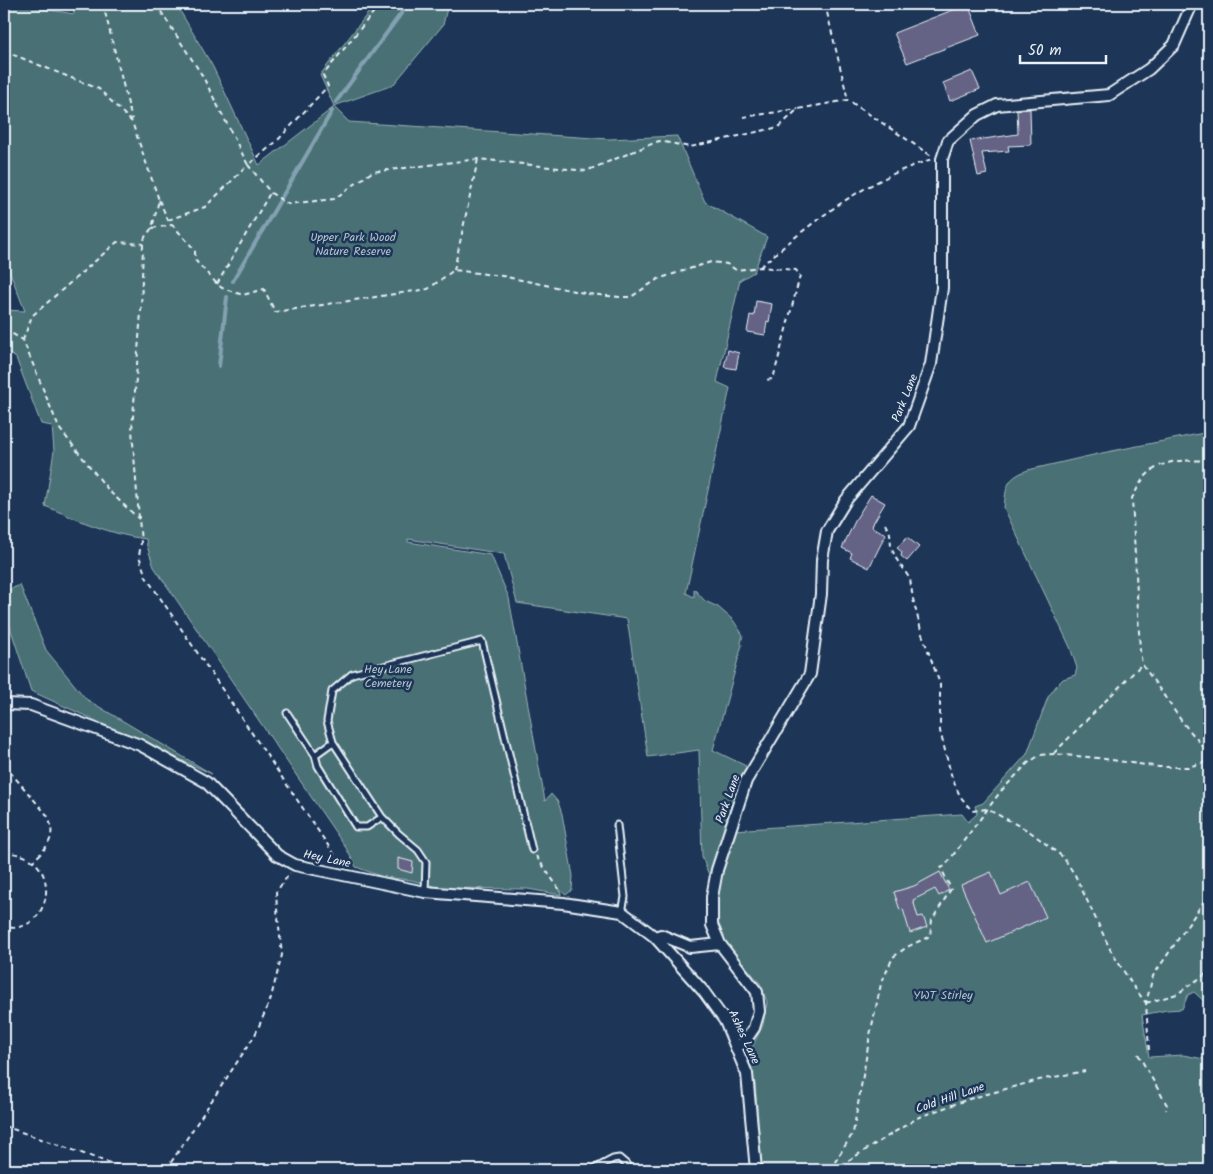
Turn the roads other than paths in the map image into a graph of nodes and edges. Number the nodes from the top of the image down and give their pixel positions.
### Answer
1 (1192, 4) edge
2 (4, 704) edge
3 (287, 713) dead end
4 (333, 742) junction
5 (315, 755) junction
6 (382, 817) junction
7 (617, 825) dead end
8 (532, 850) road end
9 (425, 892) junction
10 (622, 912) junction
11 (655, 937) junction
12 (720, 944) junction
13 (737, 1047) junction
14 (592, 1170) edge
15 (630, 1170) edge
16 (756, 1170) edge

1 - 12 street, Park Lane
2 - 9 street, Hey Lane
3 - 5 lane
4 - 5 lane
4 - 6 lane
4 - 8 lane
5 - 6 lane
6 - 9 lane
7 - 10 lane
9 - 10 street, Hey Lane
10 - 11 street, Hey Lane
11 - 12 street
11 - 13 street, Ashes Lane
12 - 13 street, Park Lane
13 - 16 street, Ashes Lane
14 - 15 lane

